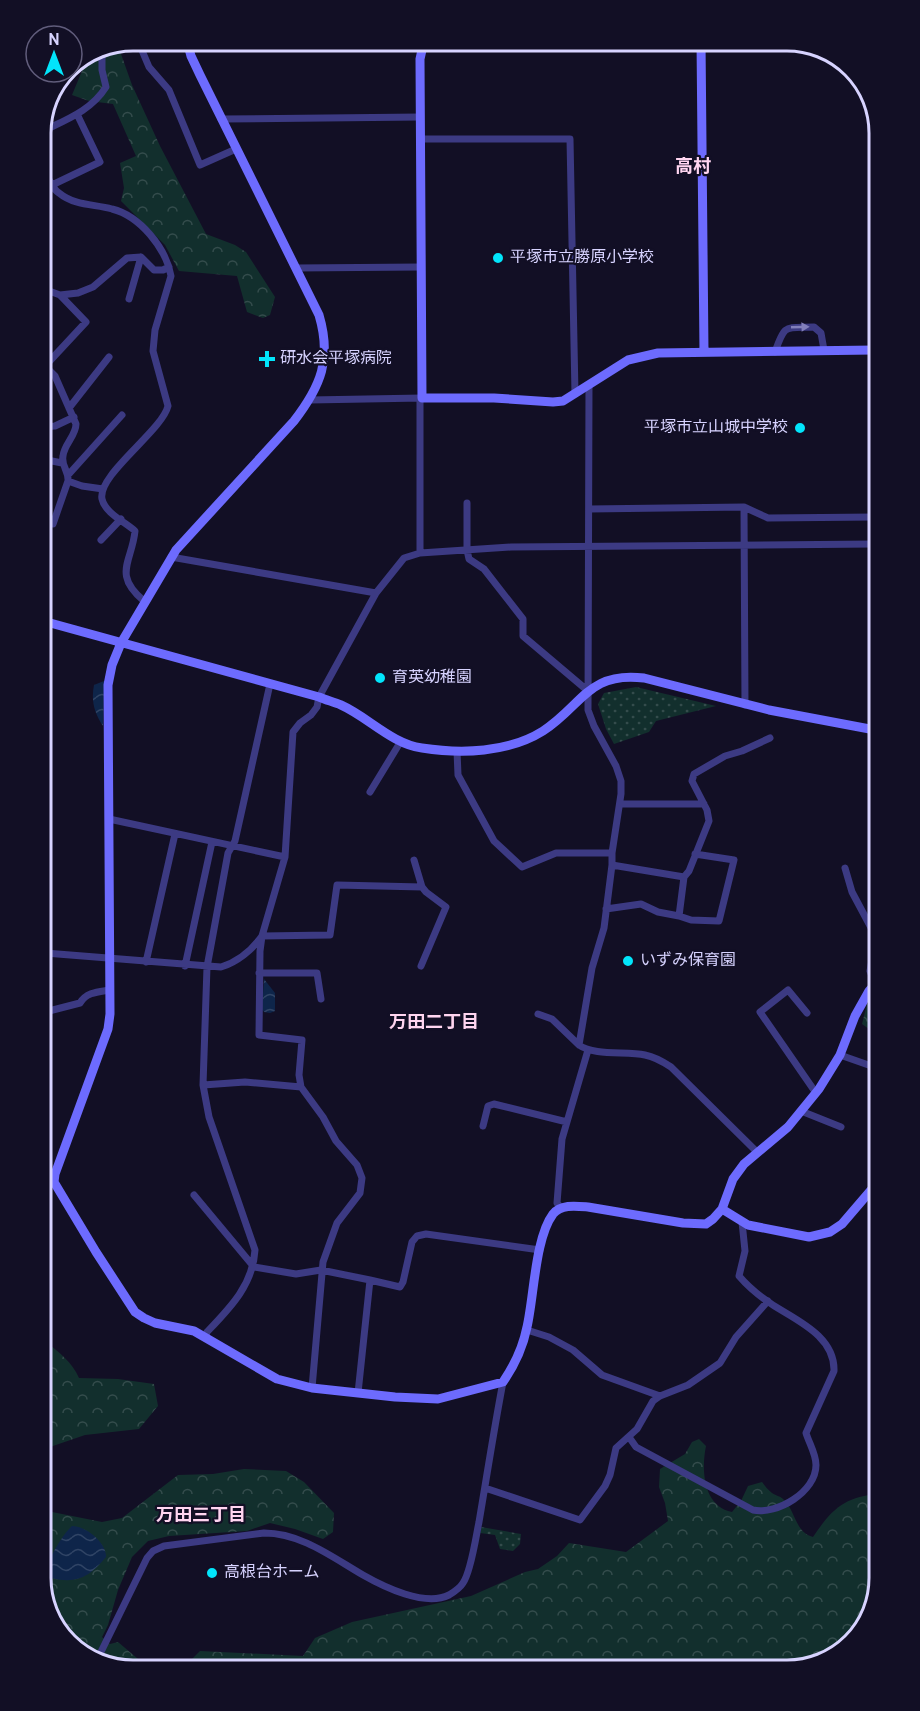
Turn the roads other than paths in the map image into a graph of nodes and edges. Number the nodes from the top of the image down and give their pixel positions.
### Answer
1 (142, 51) edge
2 (190, 51) edge
3 (422, 51) edge
4 (701, 51) edge
5 (102, 57) edge
6 (77, 114) junction
7 (420, 117) junction
8 (221, 119) junction
9 (51, 127) edge
10 (420, 139) junction
11 (236, 149) junction
12 (52, 185) joint
13 (141, 257) junction
14 (169, 267) junction
15 (420, 267) junction
16 (296, 268) junction
17 (51, 292) edge
18 (60, 296) junction
19 (129, 299) dead end
20 (869, 350) edge
21 (824, 351) junction
22 (704, 352) junction
23 (775, 352) junction
24 (51, 357) edge
25 (109, 357) dead end
26 (51, 371) edge
27 (589, 385) junction
28 (575, 394) junction
29 (421, 398) junction
30 (310, 400) junction
31 (69, 408) junction
32 (122, 414) dead end
33 (74, 417) junction
34 (51, 426) edge
35 (51, 461) edge
36 (62, 463) junction
37 (68, 478) junction
38 (103, 489) junction
39 (467, 503) dead end
40 (744, 507) junction
41 (589, 509) junction
42 (869, 517) edge
43 (121, 519) junction
44 (53, 524) dead end
45 (101, 540) dead end
46 (744, 543) junction
47 (869, 544) edge
48 (588, 547) junction
49 (467, 550) junction
50 (420, 553) junction
51 (171, 557) junction
52 (376, 593) junction
53 (144, 601) junction
54 (51, 623) edge
55 (121, 643) junction
56 (270, 684) junction
57 (588, 691) junction
58 (319, 697) junction
59 (745, 705) junction
60 (869, 729) edge
61 (770, 738) dead end
62 (401, 741) junction
63 (457, 751) junction
64 (369, 792) dead end
65 (620, 804) junction
66 (704, 804) junction
67 (109, 819) junction
68 (175, 834) junction
69 (212, 842) junction
70 (230, 846) junction
71 (612, 853) junction
72 (695, 854) junction
73 (285, 857) junction
74 (414, 860) dead end
75 (612, 865) junction
76 (845, 868) dead end
77 (684, 877) junction
78 (422, 886) junction
79 (606, 909) junction
80 (679, 916) junction
81 (869, 924) edge
82 (262, 936) junction
83 (51, 953) edge
84 (110, 958) junction
85 (146, 962) junction
86 (184, 966) junction
87 (422, 966) dead end
88 (207, 967) junction
89 (259, 973) junction
90 (110, 990) junction
91 (869, 994) edge
92 (321, 999) dead end
93 (51, 1010) edge
94 (807, 1013) dead end
95 (538, 1014) dead end
96 (579, 1045) junction
97 (588, 1050) junction
98 (840, 1055) junction
99 (869, 1065) edge
100 (203, 1085) junction
101 (301, 1087) junction
102 (816, 1093) junction
103 (801, 1112) junction
104 (567, 1122) junction
105 (483, 1126) dead end
106 (841, 1127) dead end
107 (757, 1152) junction
108 (51, 1179) edge
109 (51, 1182) edge
110 (869, 1192) edge
111 (194, 1195) dead end
112 (561, 1208) junction
113 (722, 1209) junction
114 (742, 1222) junction
115 (540, 1250) junction
116 (254, 1268) junction
117 (321, 1270) junction
118 (370, 1280) junction
119 (768, 1301) junction
120 (527, 1330) junction
121 (206, 1336) junction
122 (503, 1382) junction
123 (312, 1388) junction
124 (358, 1393) junction
125 (660, 1396) junction
126 (629, 1437) junction
127 (484, 1488) junction
128 (101, 1654) edge

1 - 11 street
2 - 8 street
3 - 7 street
4 - 22 street
5 - 6 street
6 - 9 street
6 - 12 street
7 - 8 street
7 - 10 street
8 - 11 street
10 - 15 street
10 - 28 street
11 - 16 street
12 - 14 street
13 - 14 street
13 - 18 street
13 - 19 street
14 - 38 street
15 - 16 street
15 - 29 street
16 - 30 street
17 - 18 street
18 - 24 street
20 - 21 street
21 - 23 street
23 -> 21 street
22 - 23 street
22 - 27 street
25 - 31 street
26 - 31 street
27 - 28 street
27 - 41 street
28 - 29 street
29 - 30 street
29 - 50 street
30 - 51 street
31 - 33 street
32 - 37 street
33 - 34 street
33 - 36 street
35 - 36 street
36 - 37 street
37 - 38 street
37 - 44 street
38 - 43 street
39 - 49 street
40 - 41 street
40 - 42 street
40 - 46 street
41 - 48 street
43 - 45 street
43 - 53 street
46 - 47 street
46 - 48 street
46 - 59 street
48 - 49 street
48 - 57 street
49 - 50 street
49 - 57 street
50 - 52 street
51 - 52 street
51 - 53 street
52 - 58 street
53 - 55 street
54 - 55 street
55 - 56 street
55 - 67 street
56 - 58 street
56 - 70 street
57 - 59 street
57 - 63 street
57 - 65 street
58 - 62 street
58 - 73 street
59 - 60 street
61 - 66 street
62 - 63 street
62 - 64 street
63 - 71 street
65 - 66 street
65 - 71 street
66 - 72 street
67 - 68 street
67 - 84 street
68 - 69 street
68 - 85 street
69 - 70 street
69 - 86 street
70 - 73 street
70 - 88 street
71 - 75 street
72 - 77 street
72 - 80 street
73 - 82 street
74 - 78 street
75 - 77 street
75 - 79 street
76 - 81 street
77 - 80 street
78 - 82 street
78 - 87 street
79 - 80 street
79 - 96 street
82 - 88 street
82 - 89 street
83 - 84 street
84 - 85 street
84 - 90 street
85 - 86 street
86 - 88 street
88 - 100 street
89 - 92 street
89 - 101 street
90 - 93 street
90 - 108 street
91 - 98 street
94 - 102 street
95 - 96 street
96 - 97 street
97 - 104 street
97 - 107 street
98 - 99 street
98 - 102 street
100 - 101 street
100 - 116 street
101 - 117 street
102 - 103 street
103 - 106 street
103 - 107 street
104 - 105 street
104 - 112 street
107 - 113 street
109 - 121 street
110 - 114 street
111 - 116 street
112 - 113 street
112 - 115 street
113 - 114 street
114 - 119 street
115 - 118 street
115 - 120 street
116 - 117 street
116 - 121 street
117 - 118 street
117 - 123 street
118 - 124 street
119 - 125 street
119 - 126 street
120 - 122 street
120 - 125 street
121 - 123 street
122 - 124 street
122 - 127 street
123 - 124 street
125 - 126 street
126 - 127 street
127 - 128 street

